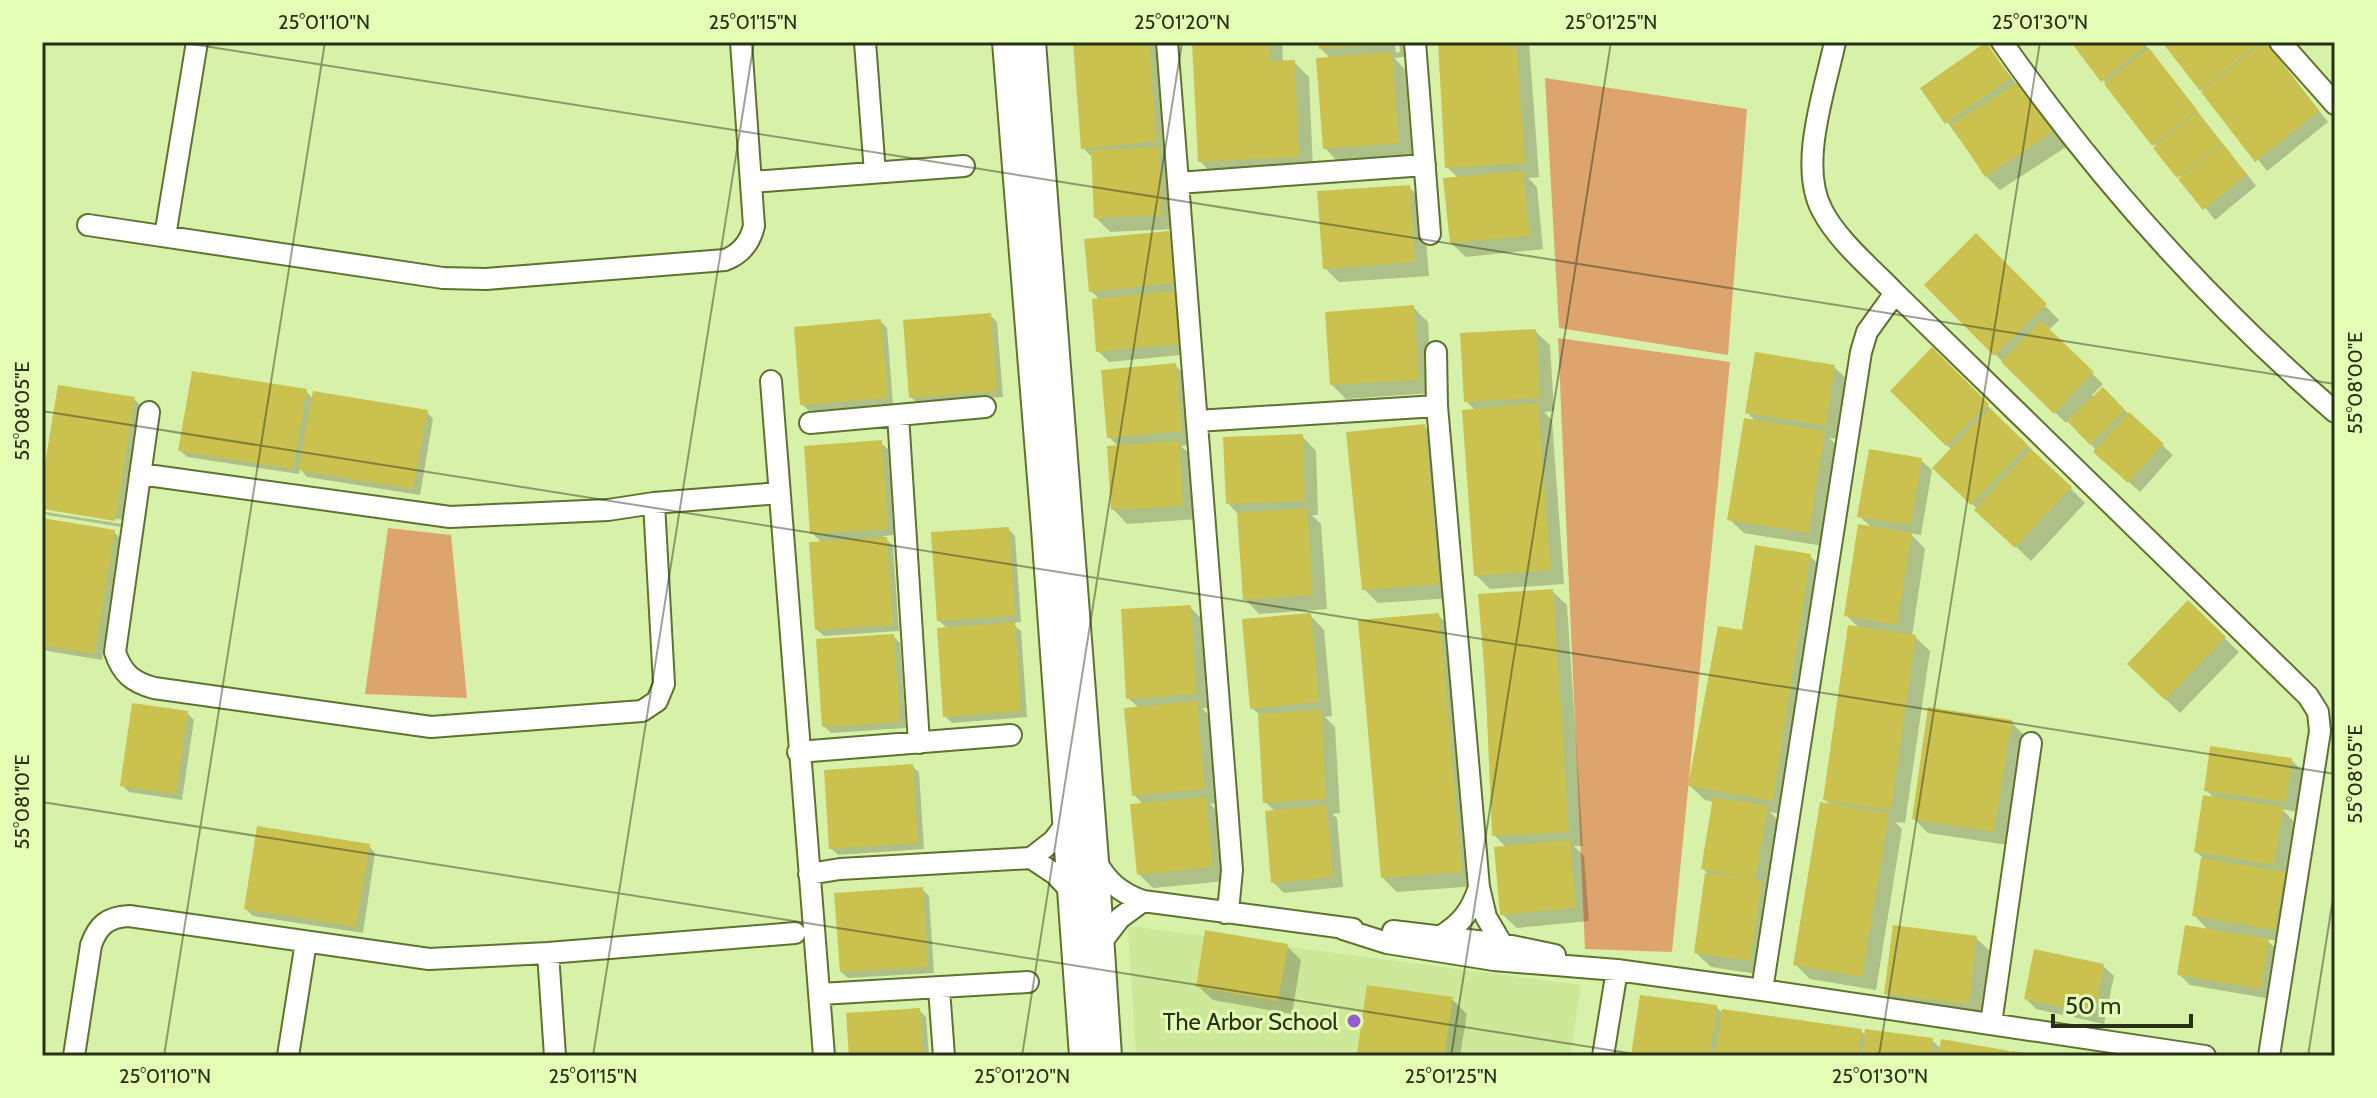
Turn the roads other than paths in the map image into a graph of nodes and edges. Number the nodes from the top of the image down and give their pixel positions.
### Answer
1 (197, 42) edge
2 (741, 42) edge
3 (865, 42) edge
4 (1006, 42) edge
5 (1032, 42) edge
6 (1167, 42) edge
7 (1415, 42) edge
8 (1835, 42) edge
9 (2002, 42) edge
10 (2280, 42) edge
11 (2335, 104) edge
12 (1425, 165) junction
13 (964, 166) dead end
14 (875, 173) junction
15 (751, 182) junction
16 (1178, 183) junction
17 (88, 225) dead end
18 (1430, 234) dead end
19 (165, 236) junction
20 (1895, 293) junction
21 (1436, 352) dead end
22 (771, 381) dead end
23 (1437, 406) junction
24 (985, 407) dead end
25 (149, 412) dead end
26 (2335, 412) edge
27 (898, 415) junction
28 (1197, 421) junction
29 (810, 423) dead end
30 (140, 474) junction
31 (779, 493) junction
32 (654, 503) junction
33 (1011, 735) dead end
34 (919, 743) junction
35 (2031, 743) dead end
36 (798, 752) junction
37 (1066, 824) junction
38 (1031, 858) junction
39 (1095, 861) junction
40 (809, 874) junction
41 (1479, 887) junction
42 (1071, 891) junction
43 (1143, 901) junction
44 (1225, 913) junction
45 (1343, 929) junction
46 (795, 933) dead end
47 (1441, 936) junction
48 (306, 942) junction
49 (1100, 944) junction
50 (1502, 944) junction
51 (548, 953) junction
52 (1617, 970) junction
53 (1028, 982) dead end
54 (939, 989) junction
55 (1762, 990) junction
56 (820, 994) junction
57 (1991, 1024) junction
58 (2109, 1049) edge
59 (74, 1056) edge
60 (288, 1056) edge
61 (555, 1056) edge
62 (824, 1056) edge
63 (944, 1056) edge
64 (1083, 1056) edge
65 (1108, 1056) edge
66 (1603, 1056) edge
67 (2205, 1056) edge
68 (2269, 1056) edge

1 - 19 street
2 - 15 street
3 - 14 street
4 - 37 street
5 - 39 street
6 - 16 street
7 - 12 street
8 - 20 street
9 - 26 street
10 - 11 street
12 - 16 street
12 - 18 street
13 - 14 street
14 - 15 street
15 - 19 street
16 - 28 street
17 - 19 street
20 - 55 street
20 - 68 street
21 - 23 street
22 - 31 street
23 - 28 street
23 - 41 street
24 - 27 street
25 - 30 street
27 - 29 street
27 - 34 street
28 - 44 street
30 - 32 street
30 - 32 street
31 - 32 street
31 - 36 street
33 - 34 street
34 - 36 street
35 - 57 street
36 - 40 street
37 - 38 street
37 - 42 street
38 - 40 street
38 - 42 street
39 - 43 street
39 - 49 street
40 - 56 street
41 - 47 street
41 - 50 street
42 - 64 street
43 - 44 street
43 - 49 street
44 - 45 street
45 - 47 street
45 - 52 street
46 - 51 street
47 - 50 street
48 - 51 street
48 - 59 street
48 - 60 street
49 - 65 street
50 - 52 street
51 - 61 street
52 - 55 street
52 - 66 street
53 - 54 street
54 - 56 street
54 - 63 street
55 - 57 street
56 - 62 street
57 - 58 street
58 - 67 street

